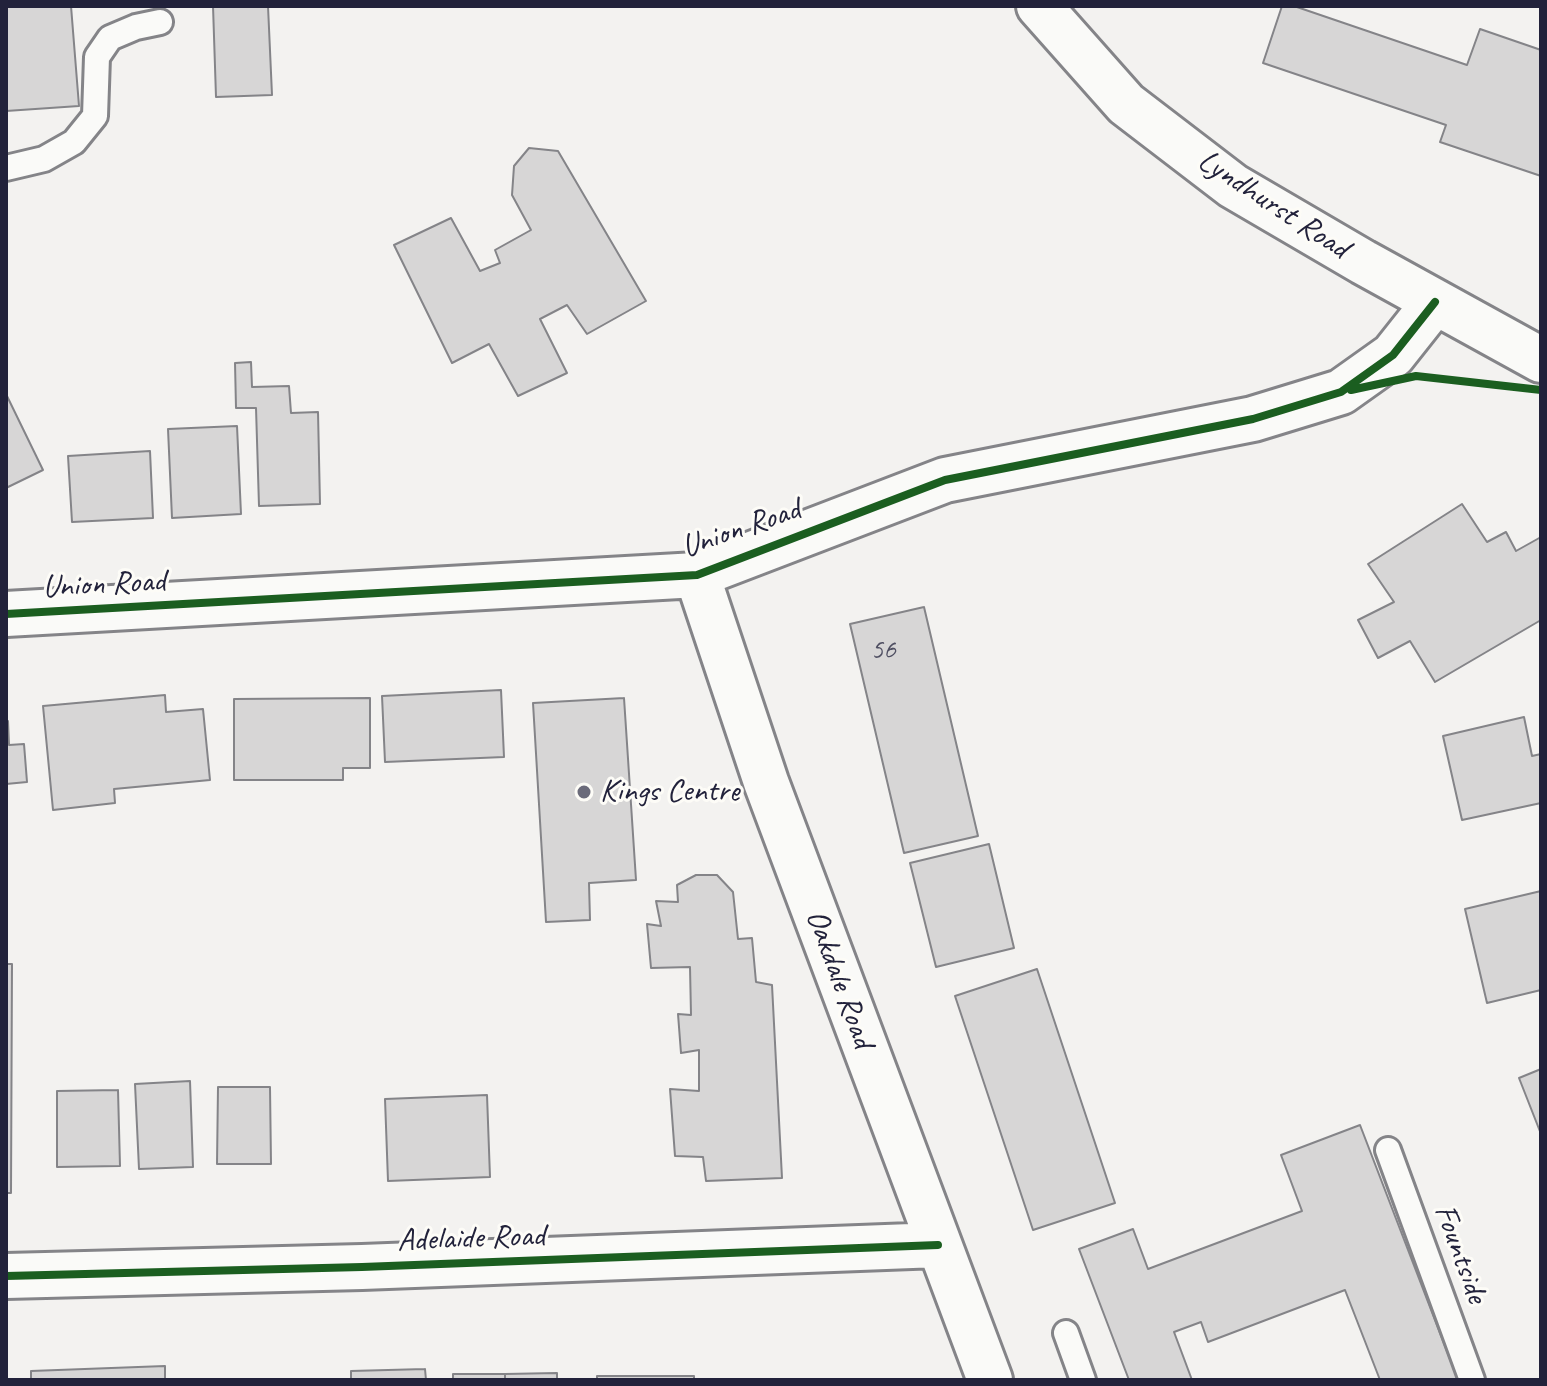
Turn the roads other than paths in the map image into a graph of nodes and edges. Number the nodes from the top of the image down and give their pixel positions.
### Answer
1 (1039, 6) edge
2 (160, 22) dead end
3 (6, 168) edge
4 (1435, 302) junction
5 (1541, 360) edge
6 (697, 575) junction
7 (6, 614) edge
8 (1388, 1150) dead end
9 (938, 1245) junction
10 (6, 1276) edge
11 (1066, 1333) dead end
12 (990, 1380) edge
13 (1083, 1380) edge
14 (1472, 1380) edge

1 - 4 street, Lyndhurst Road
2 - 3 lane
4 - 5 street, Lyndhurst Road
4 - 6 street, Union Road
6 - 7 street, Union Road
6 - 9 street, Oakdale Road
8 - 14 lane, Fountside
9 - 10 street, Adelaide Road
9 - 12 street, Oakdale Road
11 - 13 lane

